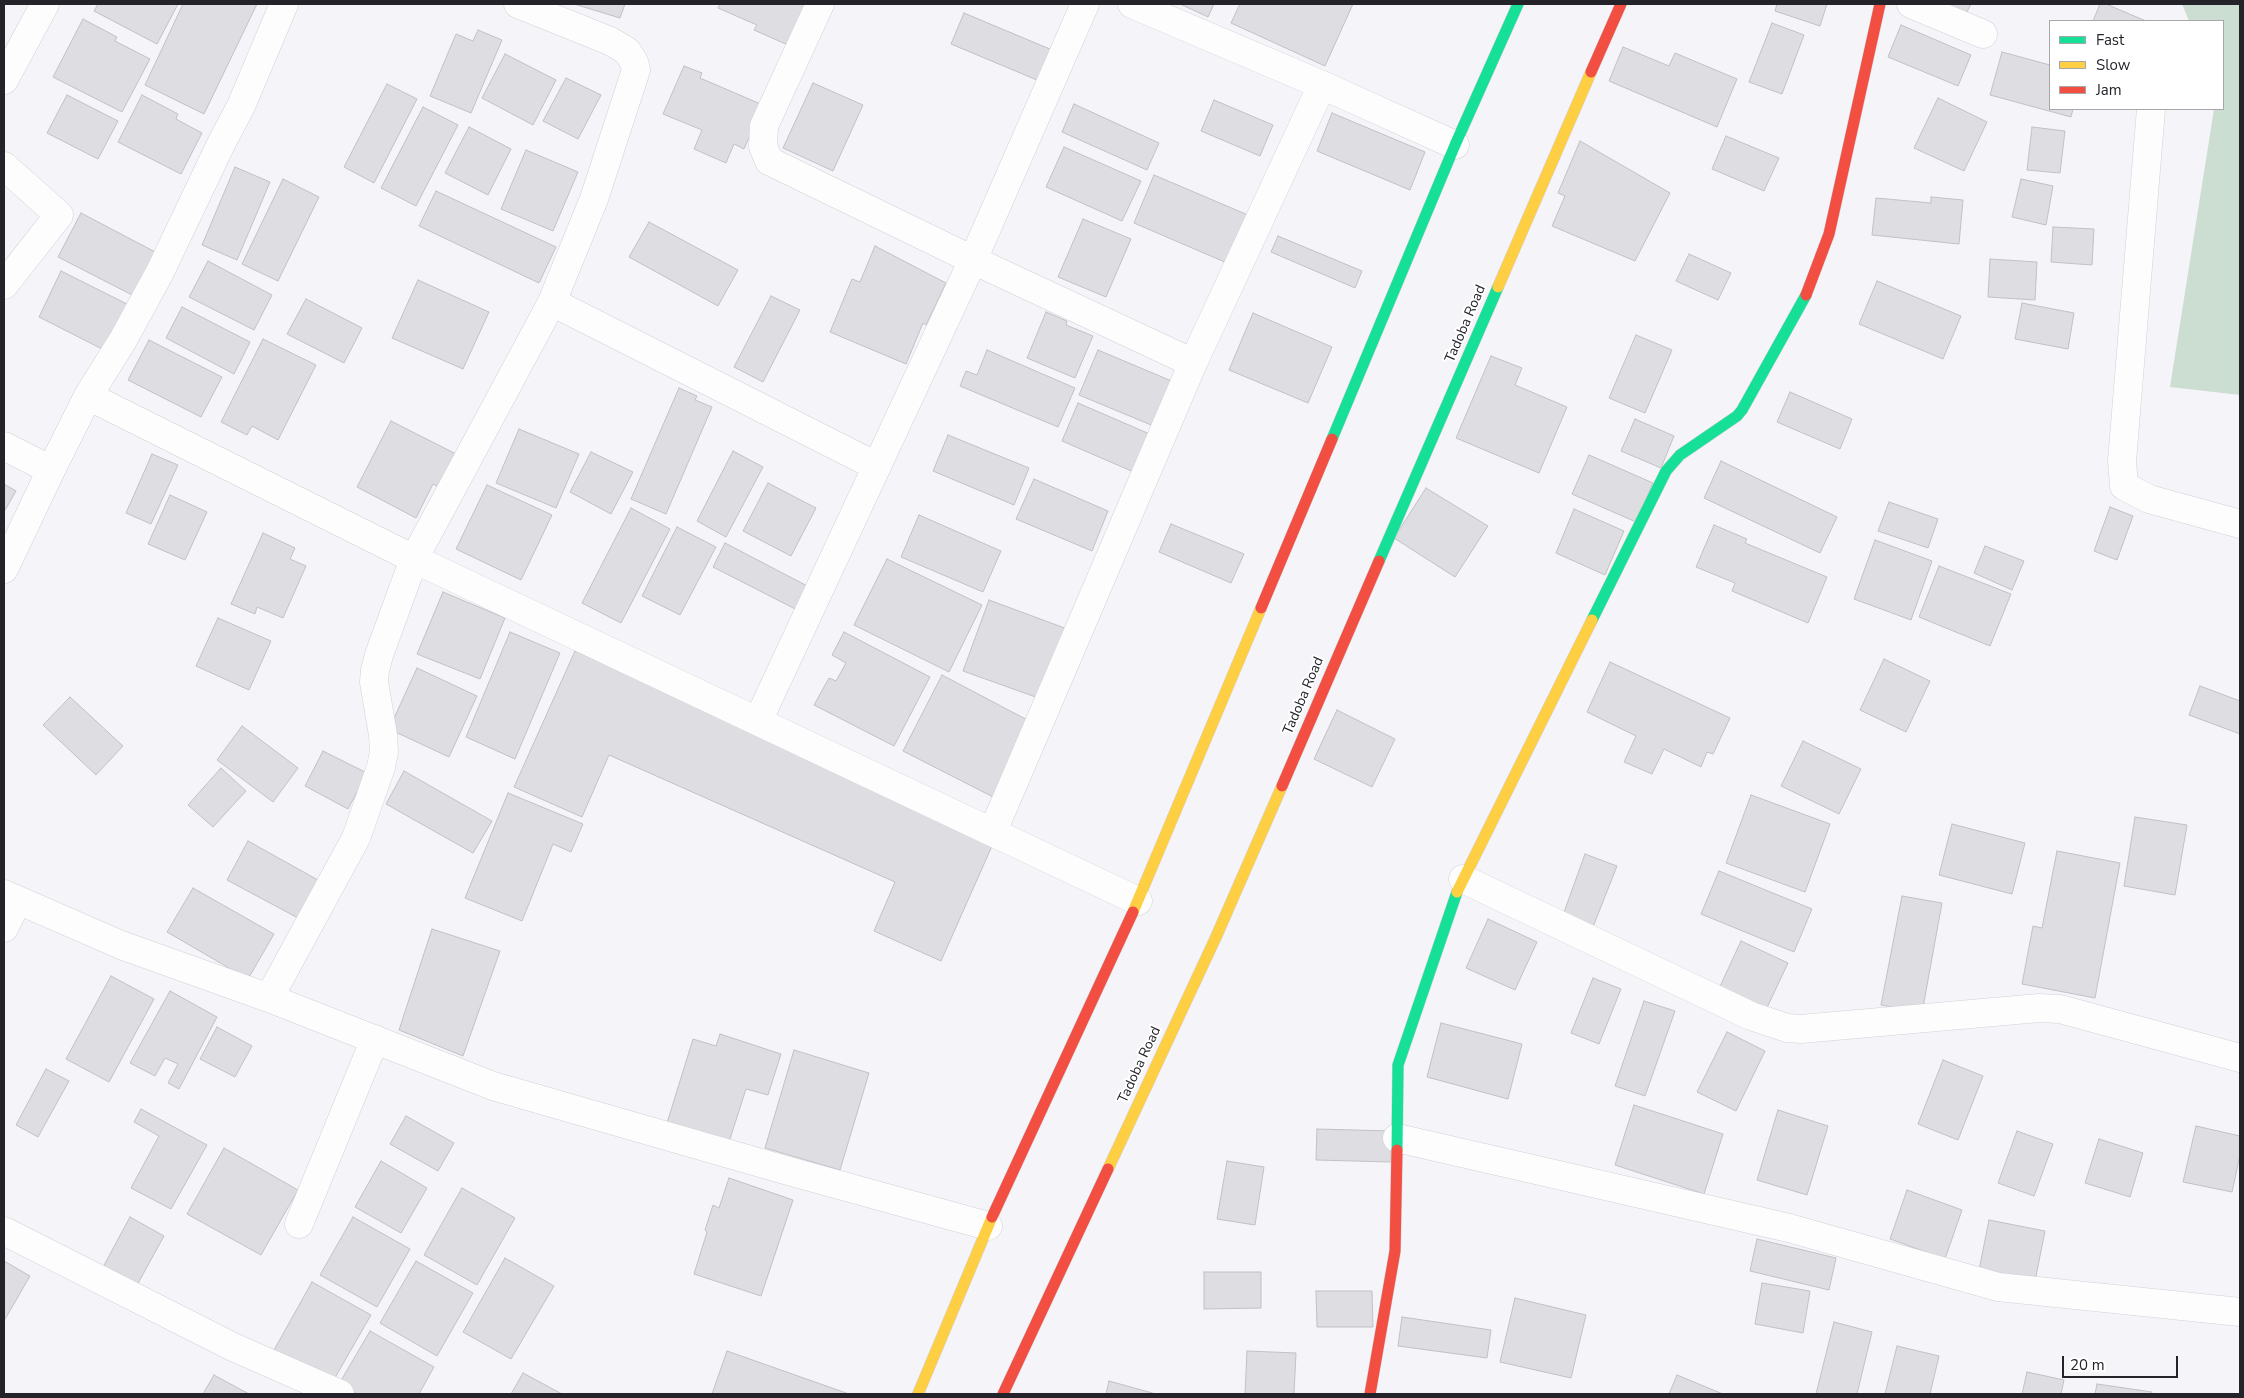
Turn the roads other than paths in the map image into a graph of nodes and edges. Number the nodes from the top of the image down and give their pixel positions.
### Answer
1 (45, 4) edge
2 (284, 4) edge
3 (518, 4) edge
4 (820, 4) edge
5 (1085, 4) edge
6 (1132, 4) edge
7 (1518, 4) edge
8 (1621, 4) edge
9 (1880, 4) edge
10 (1911, 4) edge
11 (1983, 34) dead end
12 (4, 80) edge
13 (1322, 85) junction
14 (2151, 110) edge
15 (1455, 145) junction
16 (4, 166) edge
17 (972, 260) junction
18 (4, 285) edge
19 (552, 302) junction
20 (1193, 363) junction
21 (88, 396) junction
22 (4, 446) edge
23 (876, 466) junction
24 (51, 470) junction
25 (2240, 524) edge
26 (414, 559) junction
27 (4, 569) edge
28 (758, 721) junction
29 (993, 831) junction
30 (1463, 879) junction
31 (11, 897) edge
32 (1138, 901) junction
33 (4, 928) edge
34 (269, 998) junction
35 (375, 1039) junction
36 (2240, 1058) edge
37 (1397, 1138) junction
38 (299, 1224) dead end
39 (988, 1226) junction
40 (4, 1231) edge
41 (2240, 1312) edge
42 (340, 1394) edge
43 (918, 1394) edge
44 (1003, 1394) edge
45 (1370, 1394) edge

1 - 12 street
2 - 21 street
3 - 19 street
4 - 17 street
5 - 17 street
6 - 13 street
7 - 15 main road
8 - 44 main road, Tadoba Road
9 - 30 main road
10 - 11 street
13 - 15 street
13 - 20 street
14 - 25 street
15 - 32 main road
16 - 18 street
17 - 20 street
17 - 23 street
19 - 23 street
19 - 26 street
20 - 29 street
21 - 24 street
21 - 26 street
22 - 24 street
23 - 28 street
24 - 27 street
26 - 28 street
26 - 34 street
28 - 29 street
29 - 32 street
30 - 36 street
30 - 37 main road
31 - 33 street
31 - 34 street
32 - 39 main road
34 - 35 street
35 - 38 street
35 - 39 street
37 - 41 street
37 - 45 main road
39 - 43 main road
40 - 42 street

